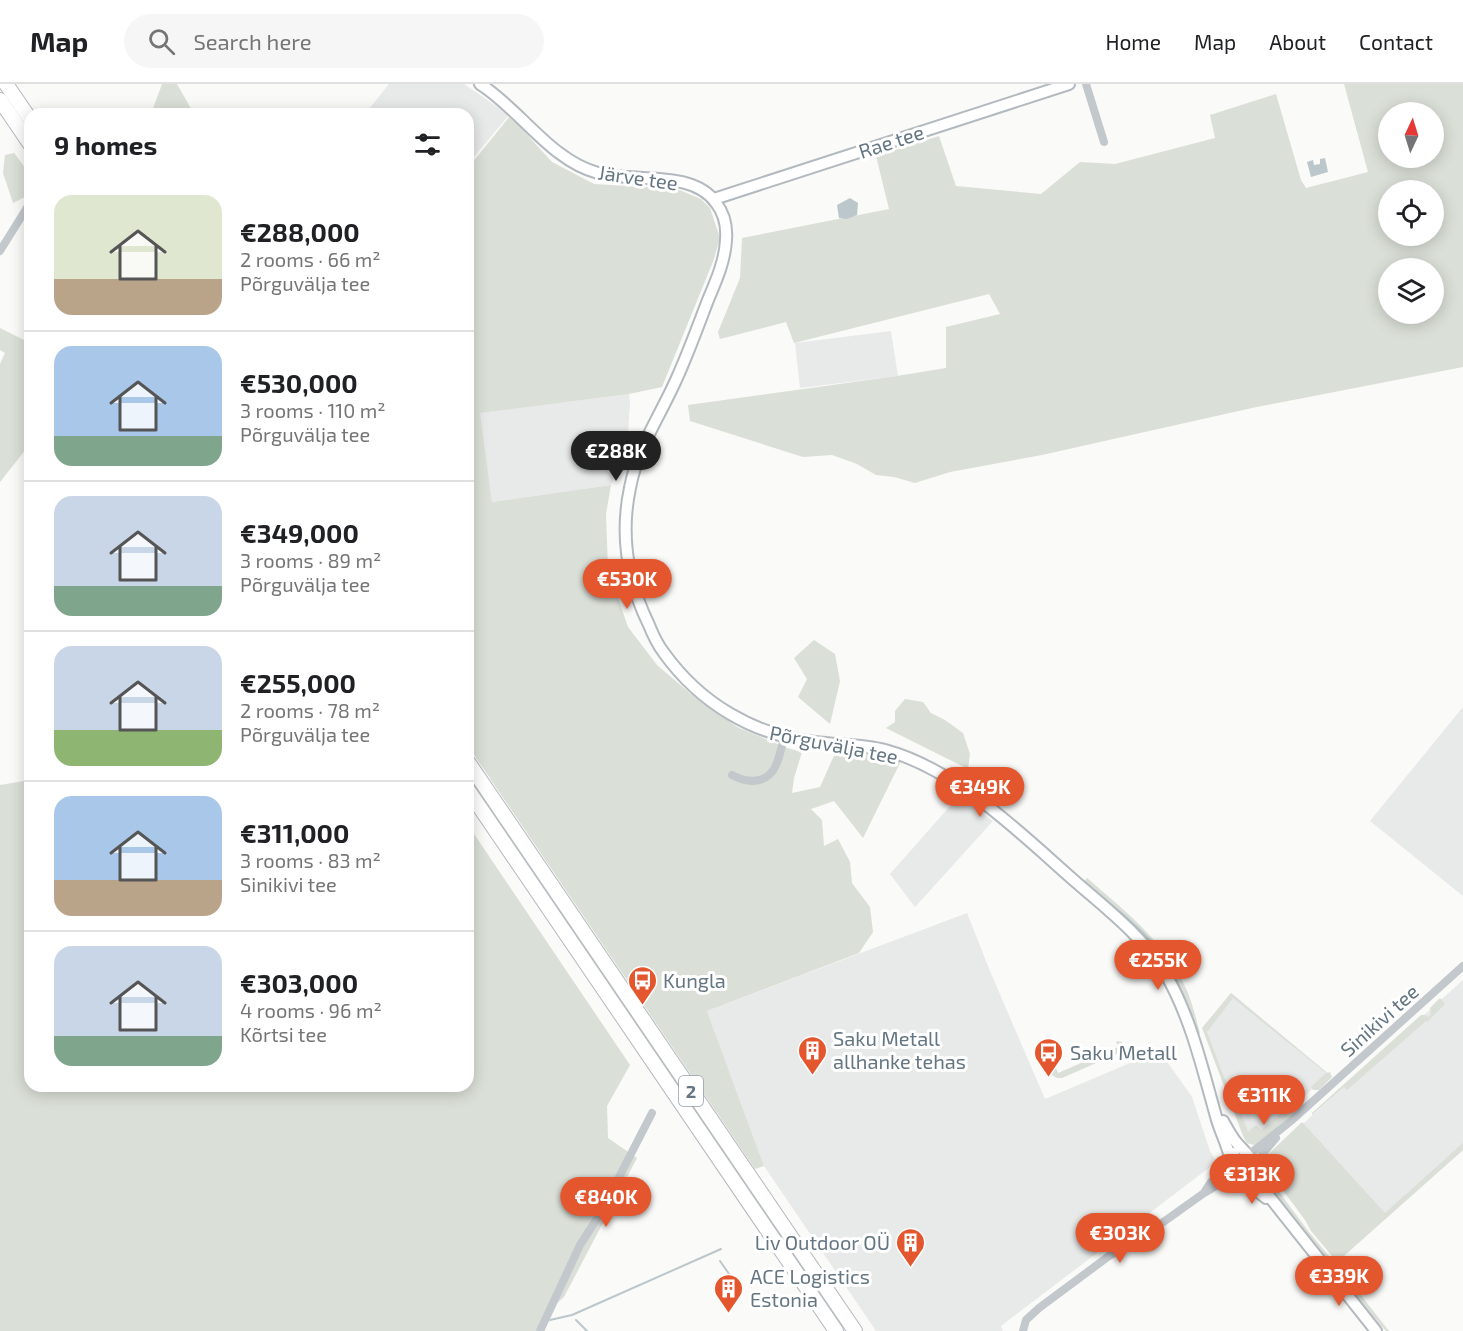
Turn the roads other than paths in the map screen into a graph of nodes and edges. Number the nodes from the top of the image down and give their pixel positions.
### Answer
1 (480, 84) edge
2 (1069, 84) edge
3 (1086, 84) edge
4 (9, 87) edge
5 (0, 100) edge
6 (24, 110) edge
7 (24, 135) edge
8 (1104, 142) dead end
9 (714, 199) junction
10 (24, 212) edge
11 (0, 251) edge
12 (784, 737) junction
13 (474, 771) edge
14 (732, 775) dead end
15 (474, 799) edge
16 (1463, 966) edge
17 (1210, 1091) junction
18 (652, 1113) dead end
19 (1291, 1121) junction
20 (1245, 1152) junction
21 (1253, 1168) junction
22 (1233, 1169) junction
23 (1282, 1212) junction
24 (540, 1331) edge
25 (836, 1331) edge
26 (855, 1331) edge
27 (1023, 1331) edge
28 (1378, 1331) edge

1 - 9 street, Järve tee
2 - 9 street, Rae tee
3 - 8 street
4 - 6 highway
5 - 7 highway
9 - 12 street, Põrguvälja tee
10 - 11 street
12 - 14 street
12 - 17 street, Põrguvälja tee
13 - 26 highway, 2
15 - 25 highway, 2
16 - 19 street, Sinikivi tee
17 - 20 street, Põrguvälja tee
17 - 22 street, Põrguvälja tee
18 - 24 street
19 - 20 street, Sinikivi tee
19 - 21 street, Sinikivi tee
20 - 21 street
20 - 22 street
21 - 22 street
21 - 23 street
22 - 23 street
22 - 27 street
23 - 28 street

